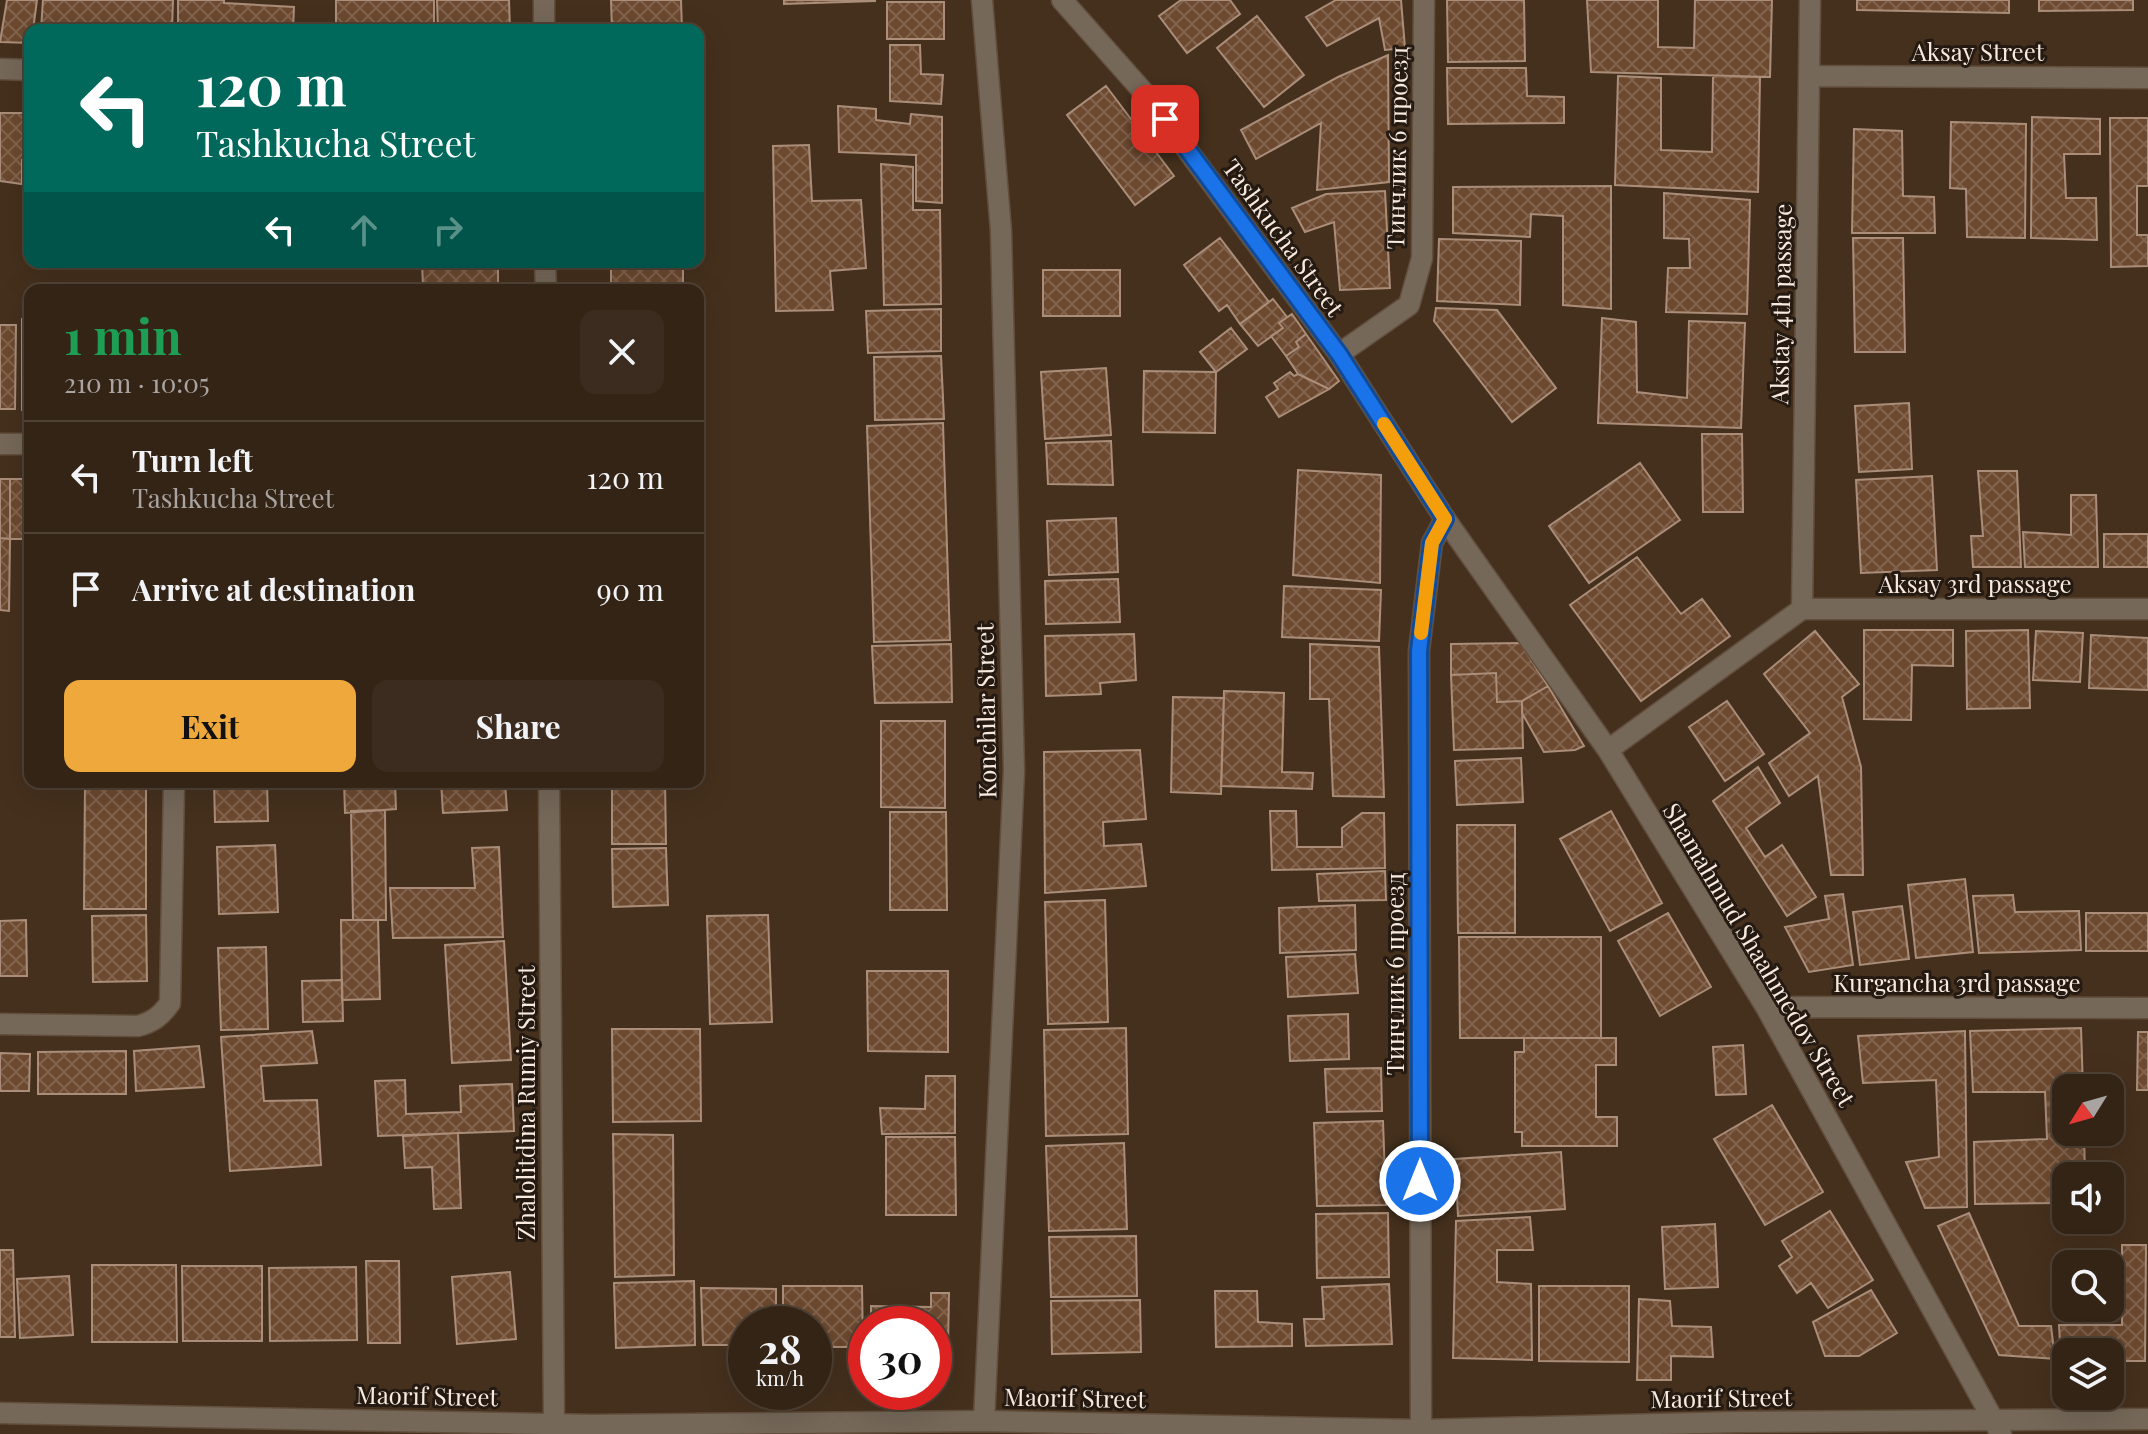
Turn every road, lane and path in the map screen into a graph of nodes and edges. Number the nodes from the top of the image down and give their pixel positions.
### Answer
1 (544, 0) edge
2 (982, 0) edge
3 (1062, 0) edge
4 (1424, 0) edge
5 (1810, 0) edge
6 (544, 24) edge
7 (0, 69) edge
8 (24, 70) edge
9 (1809, 76) junction
10 (2148, 78) edge
11 (1339, 354) junction
12 (0, 444) edge
13 (24, 444) edge
14 (1445, 519) junction
15 (1802, 609) junction
16 (2148, 609) edge
17 (1608, 750) junction
18 (174, 788) edge
19 (549, 788) edge
20 (1766, 1007) junction
21 (2148, 1008) edge
22 (0, 1024) edge
23 (0, 1413) edge
24 (2148, 1419) edge
25 (984, 1421) junction
26 (554, 1424) junction
27 (1997, 1426) edge
28 (1739, 1428) edge
29 (594, 1429) edge
30 (1421, 1432) edge

1 - 6 street
2 - 25 street, Konchilar Street
3 - 11 street, Tashkucha Street
4 - 11 street, Тинчлик 6 проезд
5 - 9 street, Akstay 4th passage
7 - 8 street
9 - 10 street, Aksay Street
9 - 15 street, Akstay 4th passage
11 - 14 street, Tashkucha Street
12 - 13 street
14 - 17 street, Shamahmud Shaahmedov Street
14 - 30 street, Тинчлик 6 проезд
15 - 16 street, Aksay 3rd passage
15 - 17 street
17 - 20 street, Shamahmud Shaahmedov Street
18 - 22 street
19 - 26 street, Zhalolitdina Rumiy Street
20 - 21 street, Kurgancha 3rd passage
20 - 27 street, Shamahmud Shaahmedov Street
23 - 26 street, Maorif Street
24 - 27 street, Maorif Street
25 - 29 street, Maorif Street
25 - 30 street, Maorif Street
26 - 29 street, Maorif Street
27 - 28 street, Maorif Street
28 - 30 street, Maorif Street

